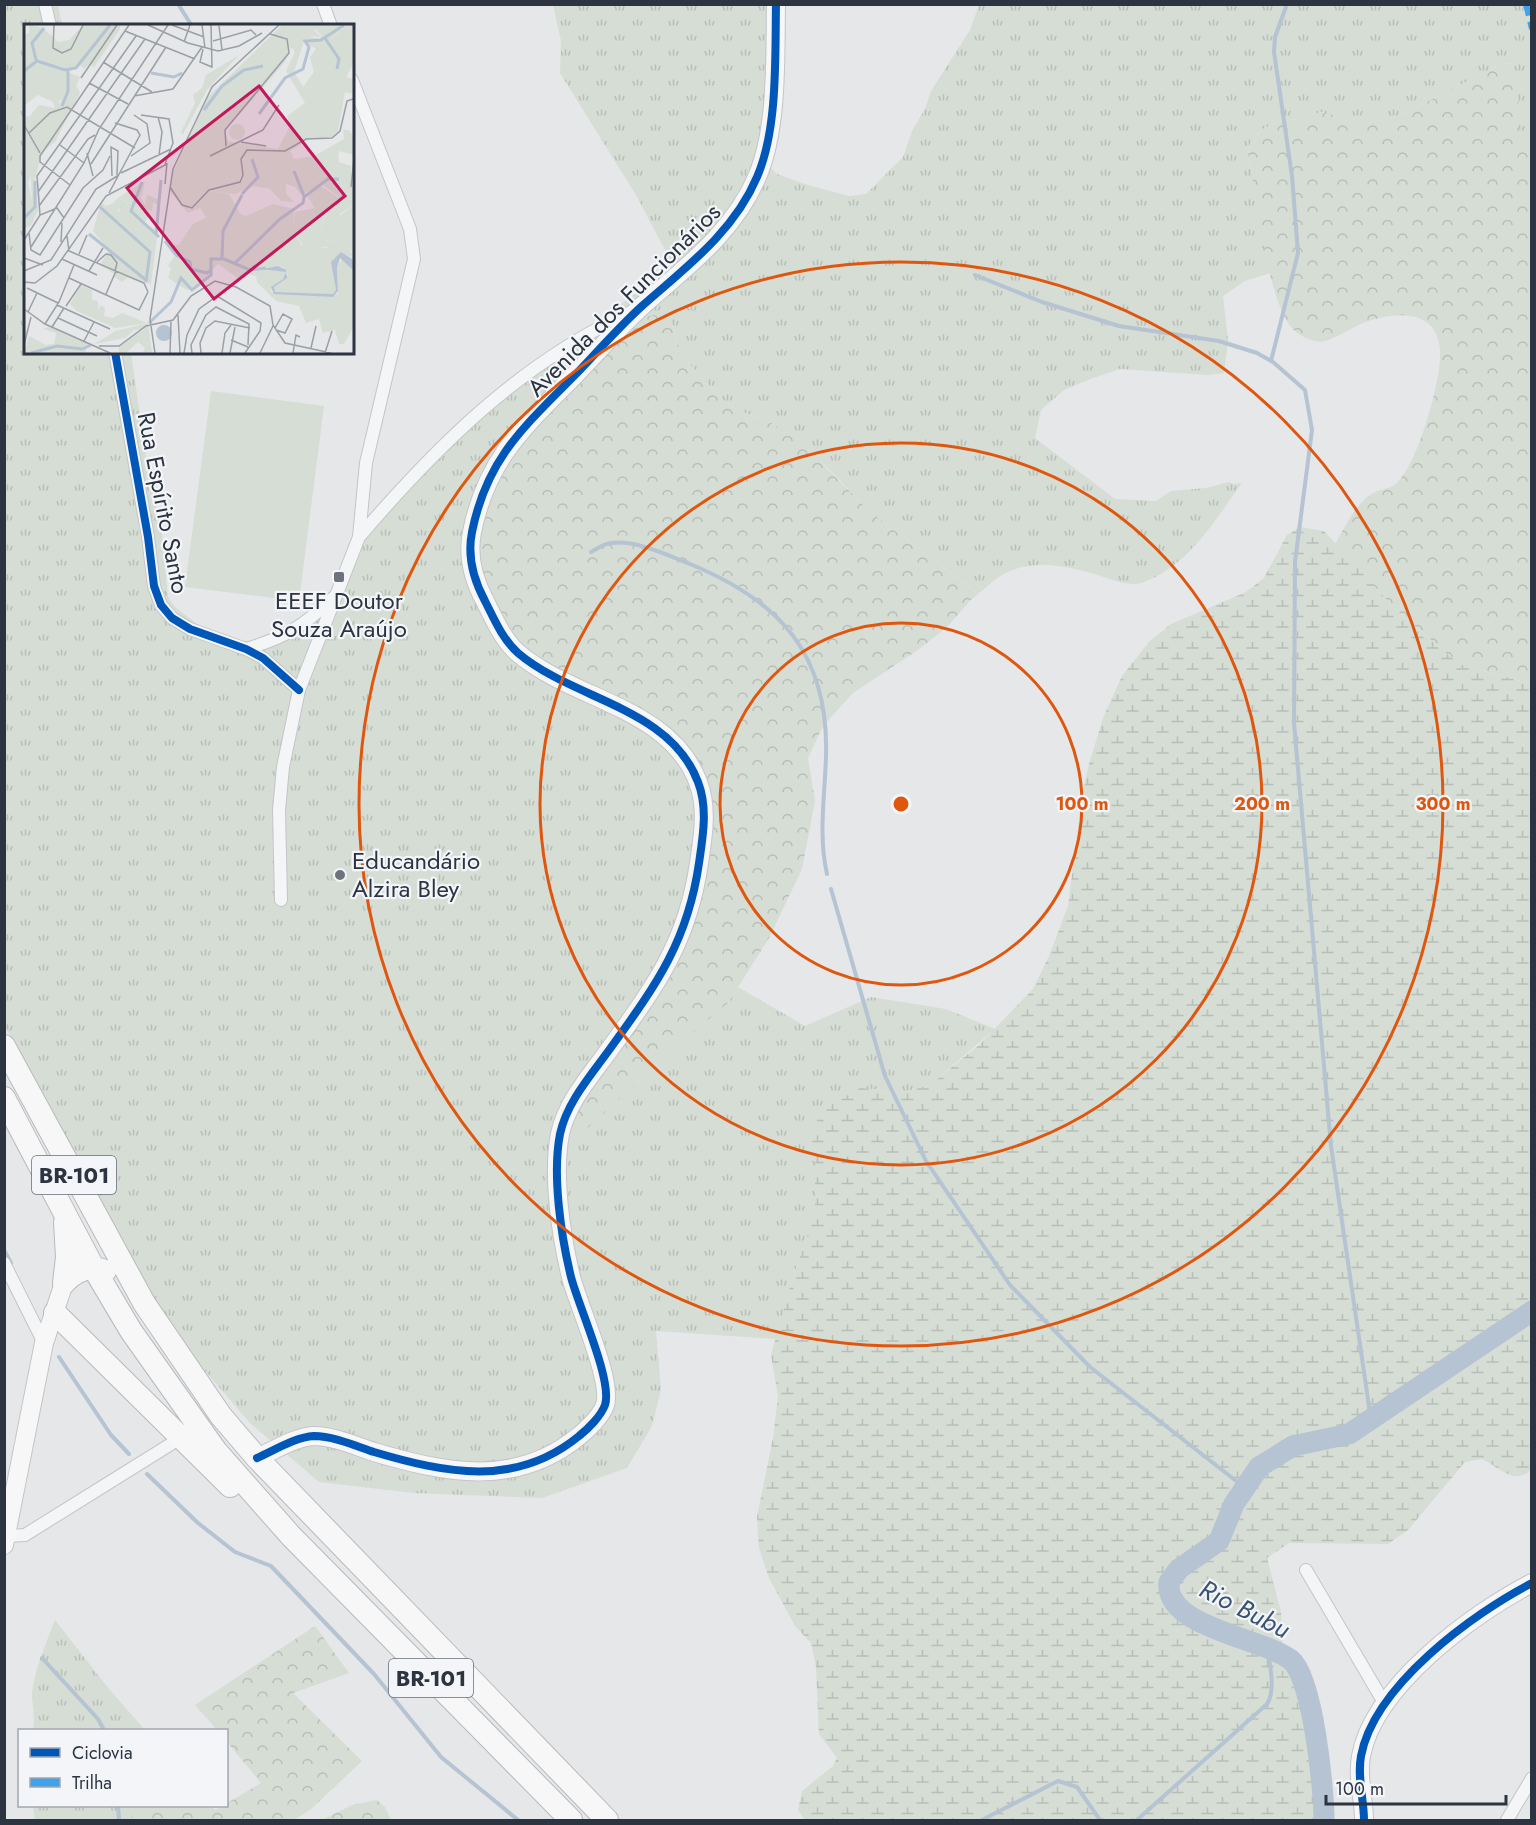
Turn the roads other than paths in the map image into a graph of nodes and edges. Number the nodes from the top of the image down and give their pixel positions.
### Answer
1 (45, 4) edge
2 (323, 4) edge
3 (776, 4) edge
4 (50, 24) edge
5 (330, 24) edge
6 (354, 85) edge
7 (638, 309) junction
8 (115, 354) edge
9 (359, 537) junction
10 (337, 595) junction
11 (246, 649) junction
12 (300, 690) junction
13 (281, 900) dead end
14 (4, 1046) edge
15 (4, 1098) edge
16 (64, 1212) junction
17 (4, 1263) edge
18 (93, 1268) junction
19 (64, 1283) junction
20 (55, 1313) junction
21 (44, 1343) junction
22 (221, 1416) junction
23 (179, 1439) junction
24 (257, 1458) junction
25 (291, 1536) junction
26 (6, 1541) edge
27 (1306, 1570) dead end
28 (1532, 1583) edge
29 (1386, 1706) junction
30 (1532, 1778) edge
31 (571, 1821) edge
32 (608, 1821) edge
33 (1364, 1821) edge
34 (1508, 1821) edge

1 - 4 street
2 - 5 street
3 - 7 street, Avenida dos Funcionários
6 - 9 street
7 - 9 street
7 - 24 street, Avenida dos Funcionários
8 - 11 street, Rua Espírito Santo
9 - 10 street
10 - 11 street
10 - 12 street
11 - 12 street, Rua Espírito Santo
12 - 13 street
14 - 22 highway, BR-101
15 - 16 highway, BR-101
16 - 18 highway, BR-101
16 - 19 highway
17 - 21 street
18 - 19 highway
18 - 22 highway
18 - 25 highway, BR-101
19 - 20 street
20 - 21 street
20 - 23 highway
21 - 26 street
22 - 24 highway, BR-101
23 - 25 highway
23 - 26 street
24 - 32 highway, BR-101
25 - 31 highway, BR-101
27 - 29 street
28 - 29 street
29 - 33 street
30 - 34 street

